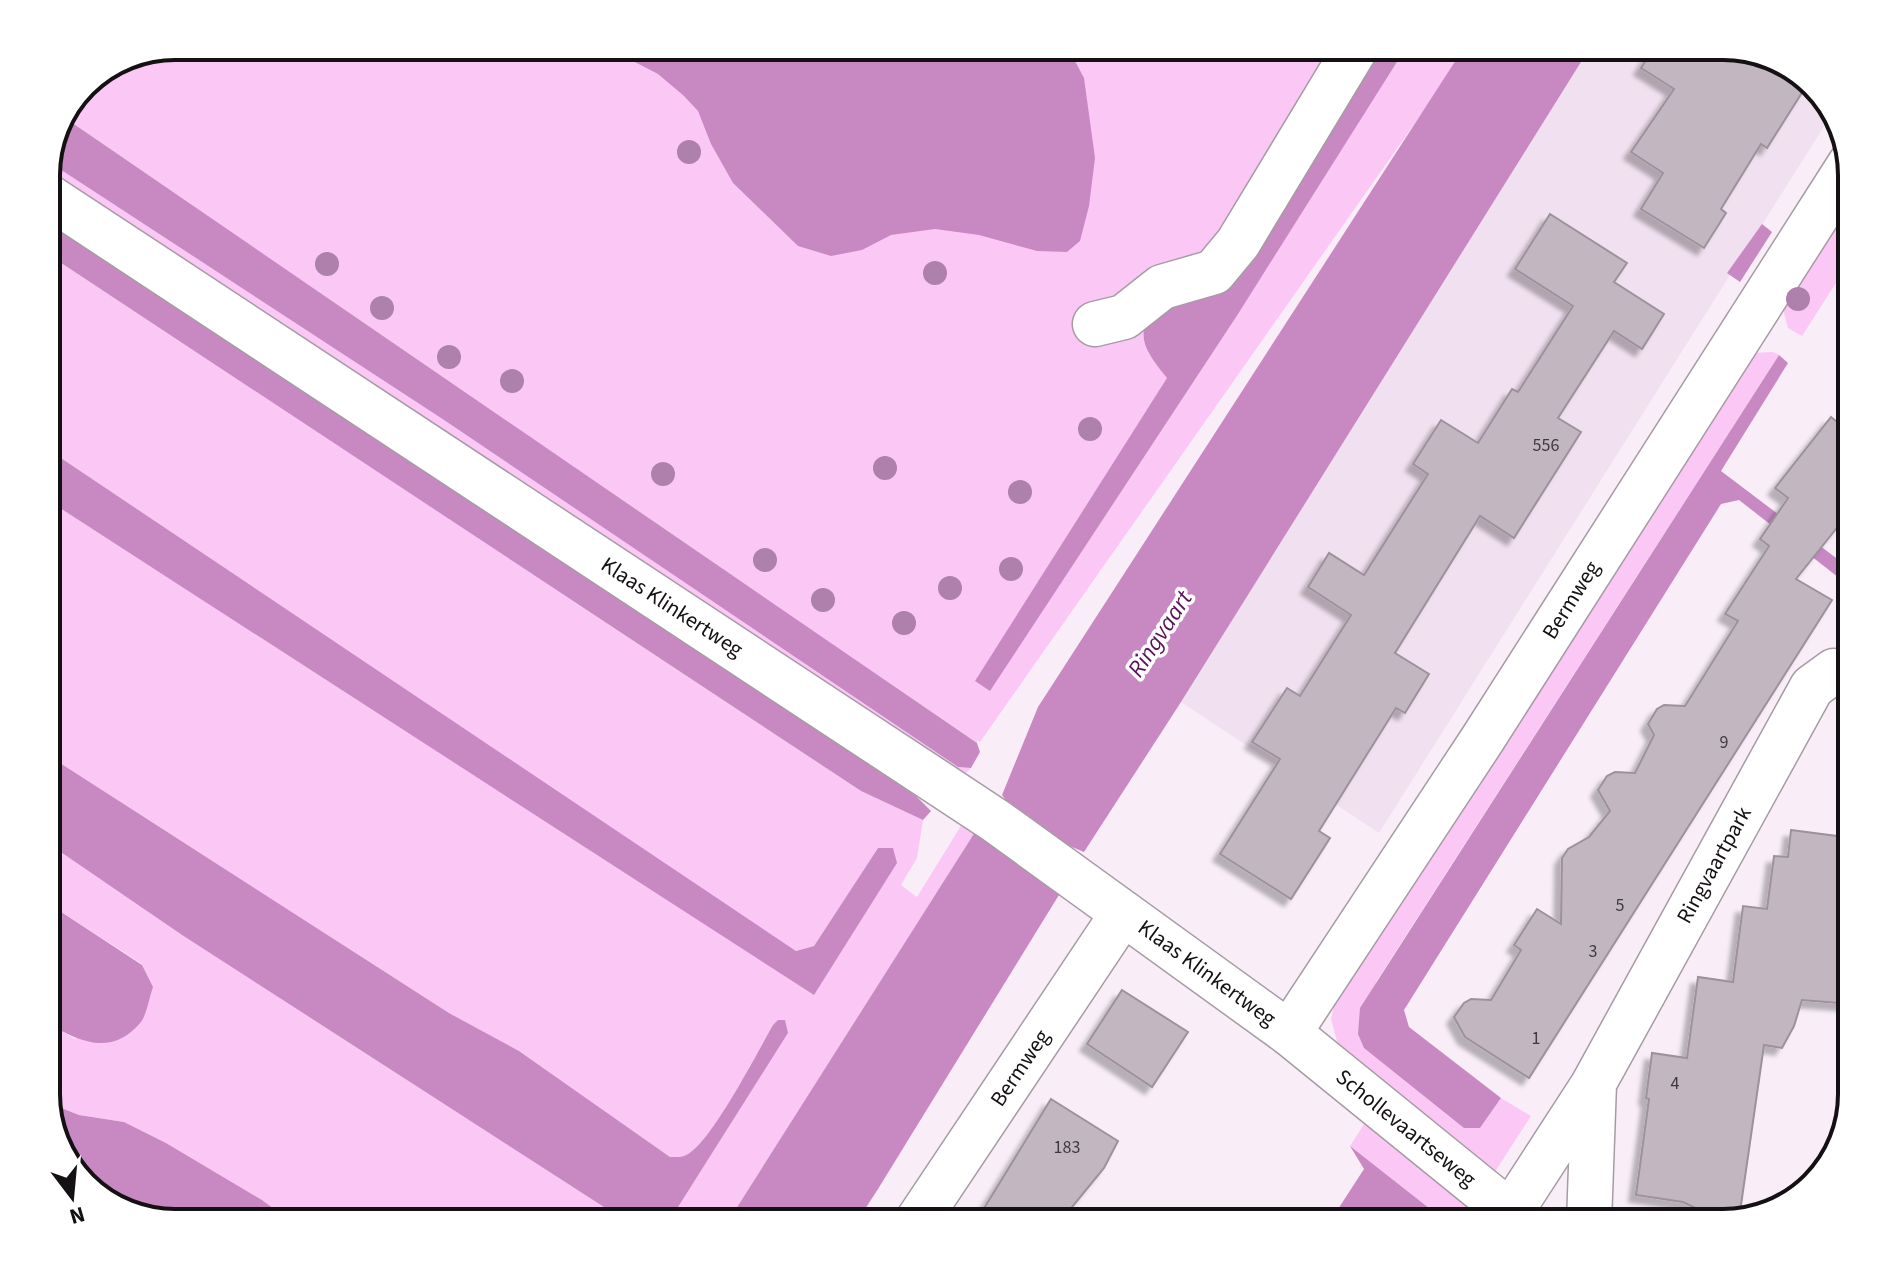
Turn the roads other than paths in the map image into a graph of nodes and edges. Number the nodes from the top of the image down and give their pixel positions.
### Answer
1 (1340, 60) edge
2 (1838, 183) edge
3 (60, 204) edge
4 (1095, 324) dead end
5 (1838, 672) edge
6 (1123, 913) junction
7 (1289, 1033) junction
8 (1594, 1083) junction
9 (925, 1209) edge
10 (1505, 1209) edge
11 (1521, 1209) edge
12 (1590, 1209) edge

1 - 4 street
2 - 7 street, Bermweg
3 - 6 street, Klaas Klinkertweg
5 - 8 street, Ringvaartpark
6 - 7 street, Klaas Klinkertweg
6 - 9 street, Bermweg
7 - 10 street, Schollevaartseweg
8 - 11 street, Ringvaartpark
8 - 12 street, Ringvaartpark

